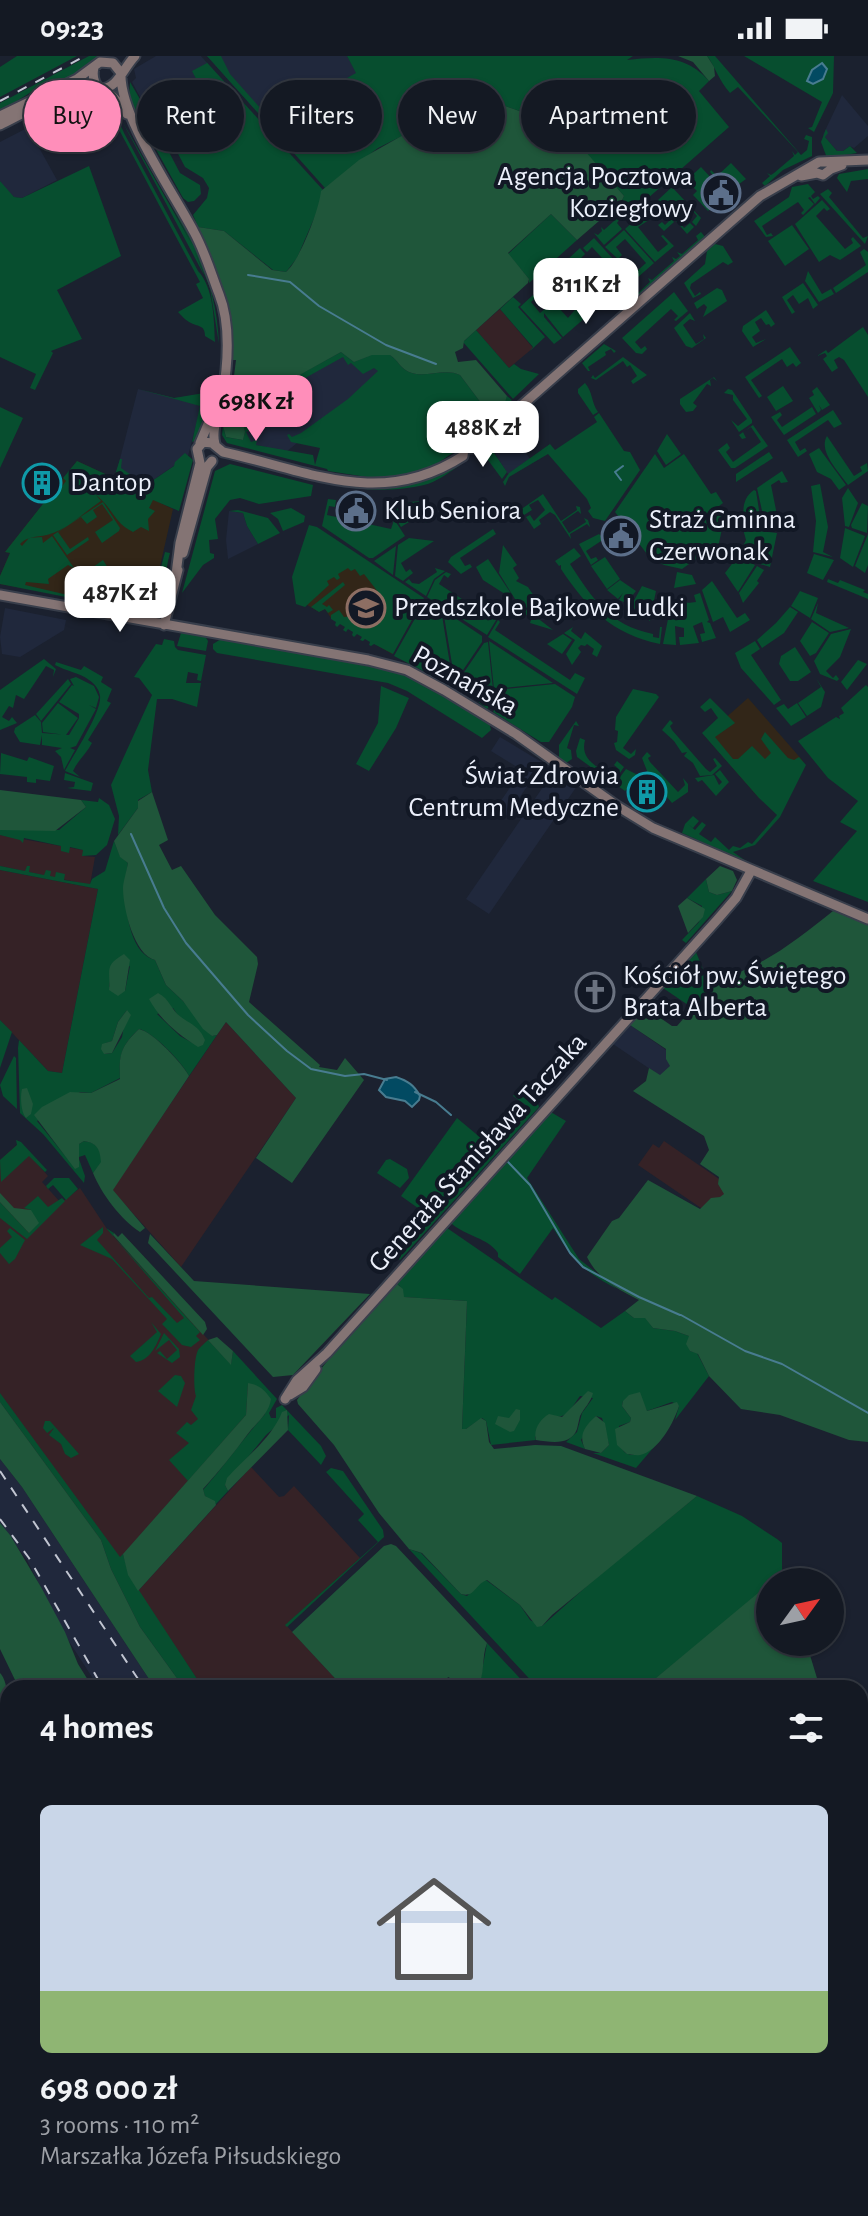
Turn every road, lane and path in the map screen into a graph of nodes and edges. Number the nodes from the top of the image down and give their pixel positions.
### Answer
1 (119, 56) edge
2 (135, 56) edge
3 (99, 63) junction
4 (121, 73) junction
5 (94, 80) edge
6 (117, 80) edge
7 (121, 105) edge
8 (24, 114) edge
9 (0, 116) edge
10 (132, 119) junction
11 (0, 125) edge
12 (863, 161) edge
13 (216, 287) junction
14 (200, 443) junction
15 (215, 446) junction
16 (198, 457) junction
17 (213, 460) junction
18 (278, 466) junction
19 (176, 574) junction
20 (0, 595) edge
21 (164, 625) junction
22 (751, 871) junction
23 (868, 919) edge
24 (327, 1353) junction

1 - 3 street
2 - 4 street
3 - 4 street
3 - 5 street
3 - 9 street
4 - 6 street
4 - 10 street
7 - 10 street
8 - 11 street
10 - 13 street
12 - 18 street
13 - 14 street
13 - 15 street
14 - 15 street
14 - 16 street
15 - 17 street
15 - 18 street
16 - 17 street
16 - 19 street
17 - 18 street
17 - 19 street
19 - 21 street
20 - 21 street, Poznańska
21 - 22 street, Poznańska
22 - 23 street, Poznańska
22 - 24 street, Generała Stanisława Taczaka
24 - 24 street, Generała Stanisława Taczaka

